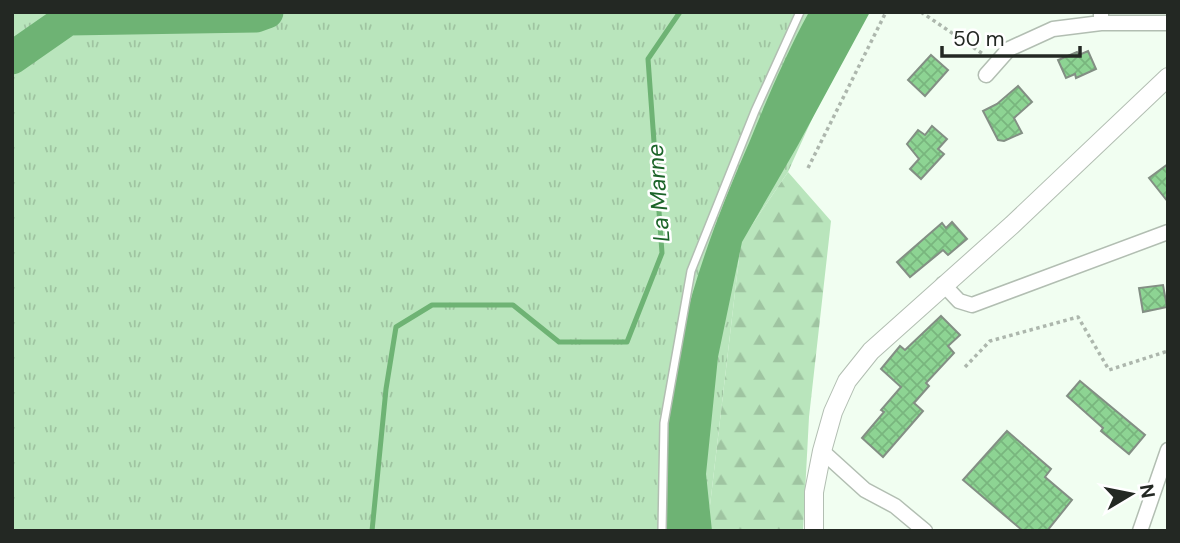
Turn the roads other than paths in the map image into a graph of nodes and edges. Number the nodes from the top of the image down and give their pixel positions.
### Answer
1 (800, 12) edge
2 (1101, 18) edge
3 (1168, 23) edge
4 (986, 75) dead end
5 (1168, 77) edge
6 (1168, 232) edge
7 (943, 284) junction
8 (1168, 450) edge
9 (822, 451) junction
10 (662, 531) edge
11 (814, 531) edge
12 (925, 531) edge
13 (1140, 531) edge

1 - 10 lane
2 - 3 street
2 - 4 street
5 - 7 street
6 - 7 street
7 - 9 street
8 - 13 street
9 - 11 street
9 - 12 street

